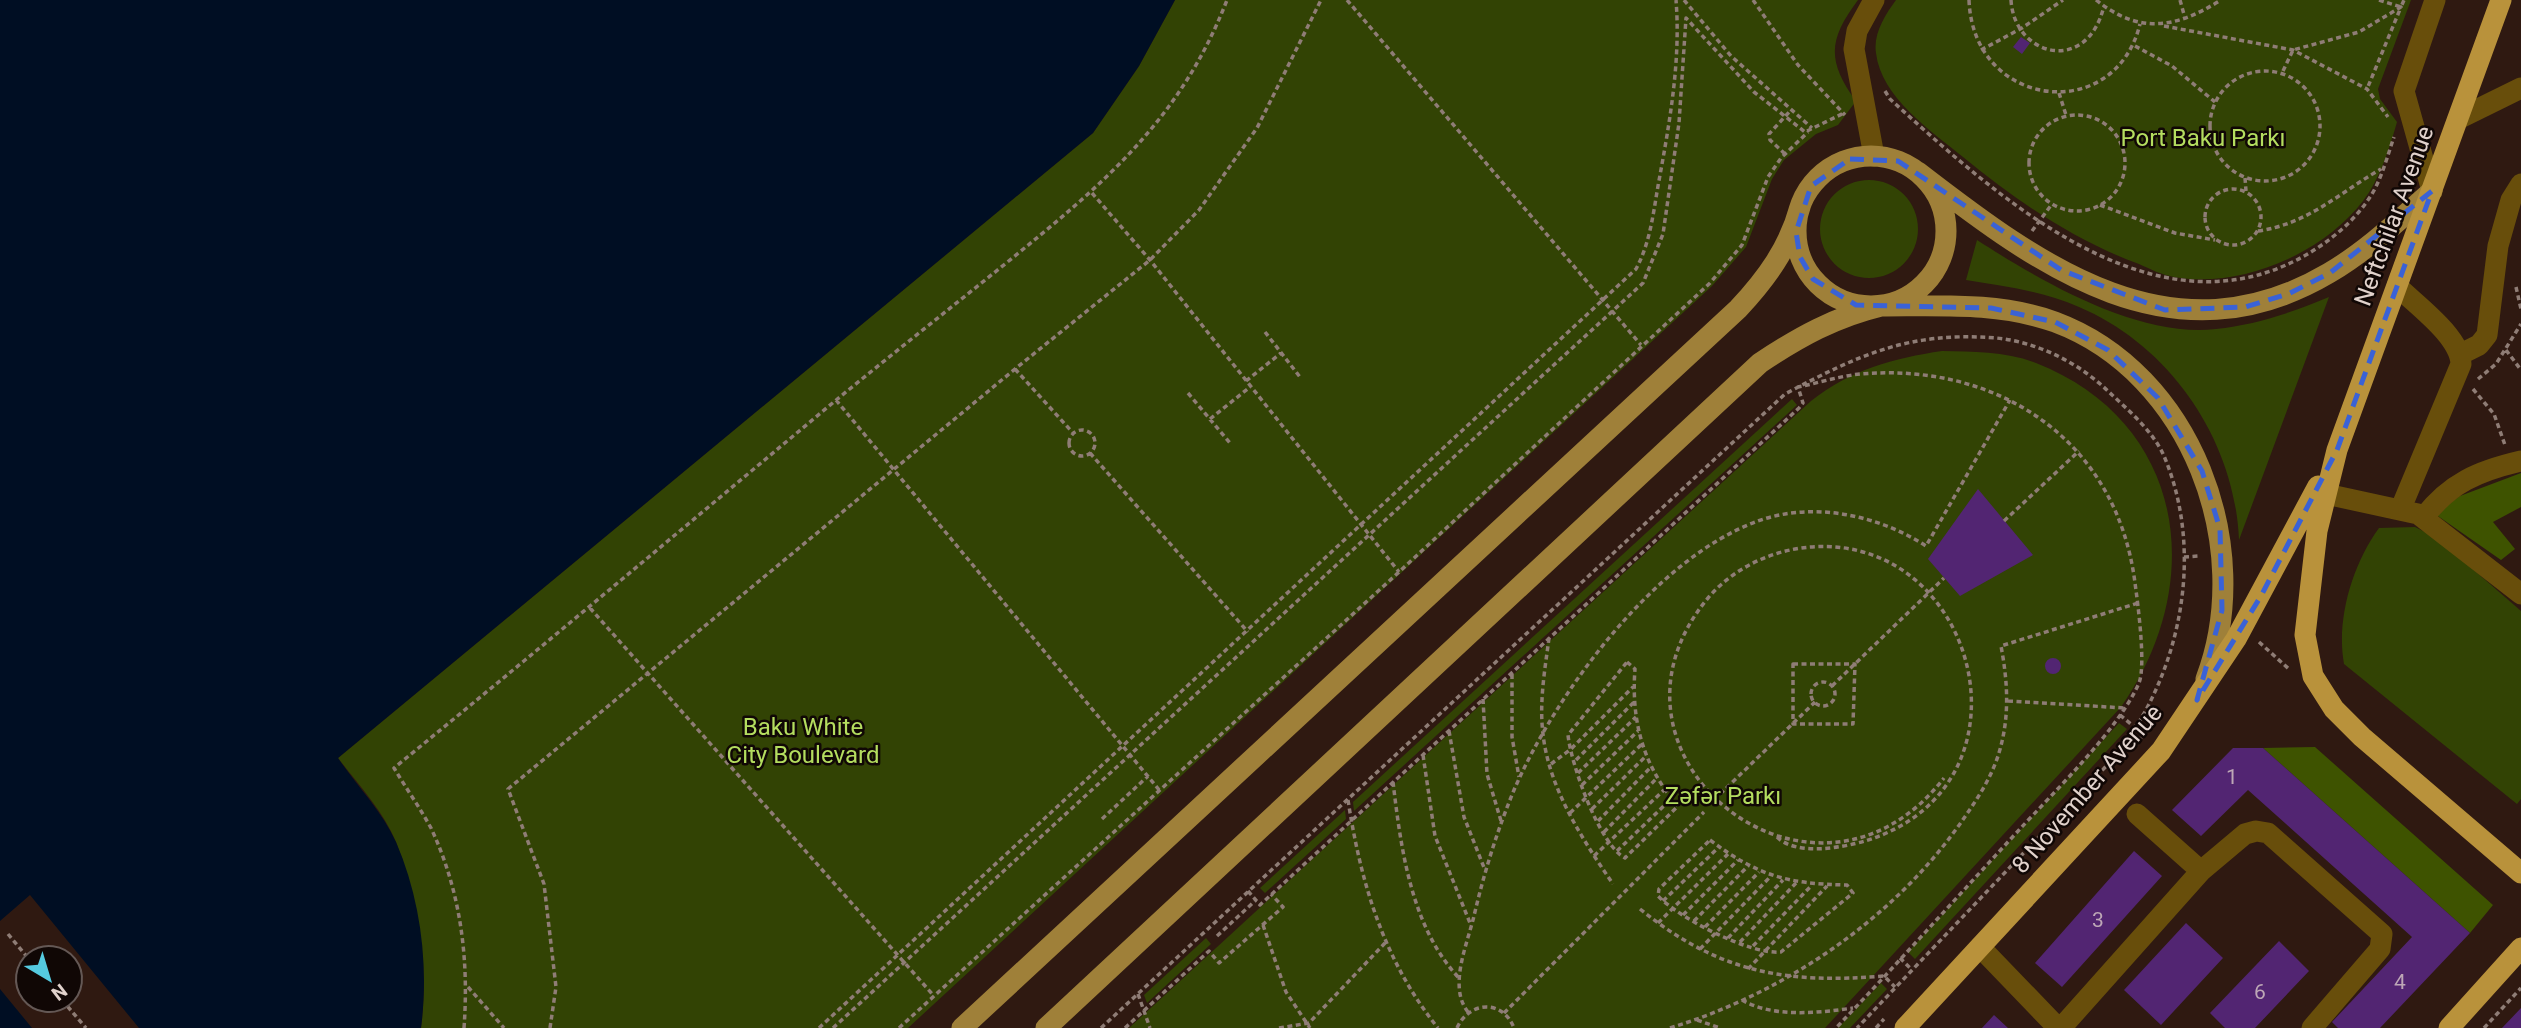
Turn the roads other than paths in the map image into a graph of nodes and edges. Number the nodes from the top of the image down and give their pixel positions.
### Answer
1 (1874, 0) edge
2 (2435, 0) edge
3 (2501, 0) edge
4 (2521, 88) edge
5 (2458, 119) junction
6 (1874, 156) junction
7 (1919, 172) junction
8 (2521, 184) edge
9 (2432, 191) junction
10 (1800, 207) junction
11 (2397, 286) junction
12 (1881, 306) junction
13 (2461, 359) junction
14 (2337, 450) junction
15 (2515, 463) edge
16 (2326, 494) junction
17 (2401, 508) junction
18 (2423, 518) junction
19 (2521, 594) edge
20 (2197, 700) junction
21 (2137, 814) dead end
22 (2201, 871) junction
23 (2521, 873) edge
24 (1980, 947) junction
25 (2521, 948) edge
26 (962, 1028) edge
27 (1046, 1028) edge
28 (1905, 1028) edge
29 (2060, 1028) edge
30 (2312, 1028) edge
31 (2449, 1028) edge

1 - 6 street
2 - 9 street
3 - 5 highway, Neftchilar Avenue
4 - 5 street
5 - 9 highway, Neftchilar Avenue
6 - 7 main road
6 - 10 main road
7 - 9 main road
7 - 12 main road
8 - 13 street
9 - 11 highway, Neftchilar Avenue
10 - 12 main road
10 - 26 main road
11 - 13 street
11 - 14 highway, Neftchilar Avenue
12 - 20 main road
12 - 27 main road
13 - 17 street
14 - 16 highway
14 - 20 highway, 8 November Avenue
15 - 18 street
16 - 17 street
16 - 23 highway
17 - 18 street
18 - 19 street
20 - 24 highway, 8 November Avenue
21 - 22 street
22 - 29 street
22 - 30 street
24 - 28 highway, 8 November Avenue
24 - 29 street
25 - 31 highway

